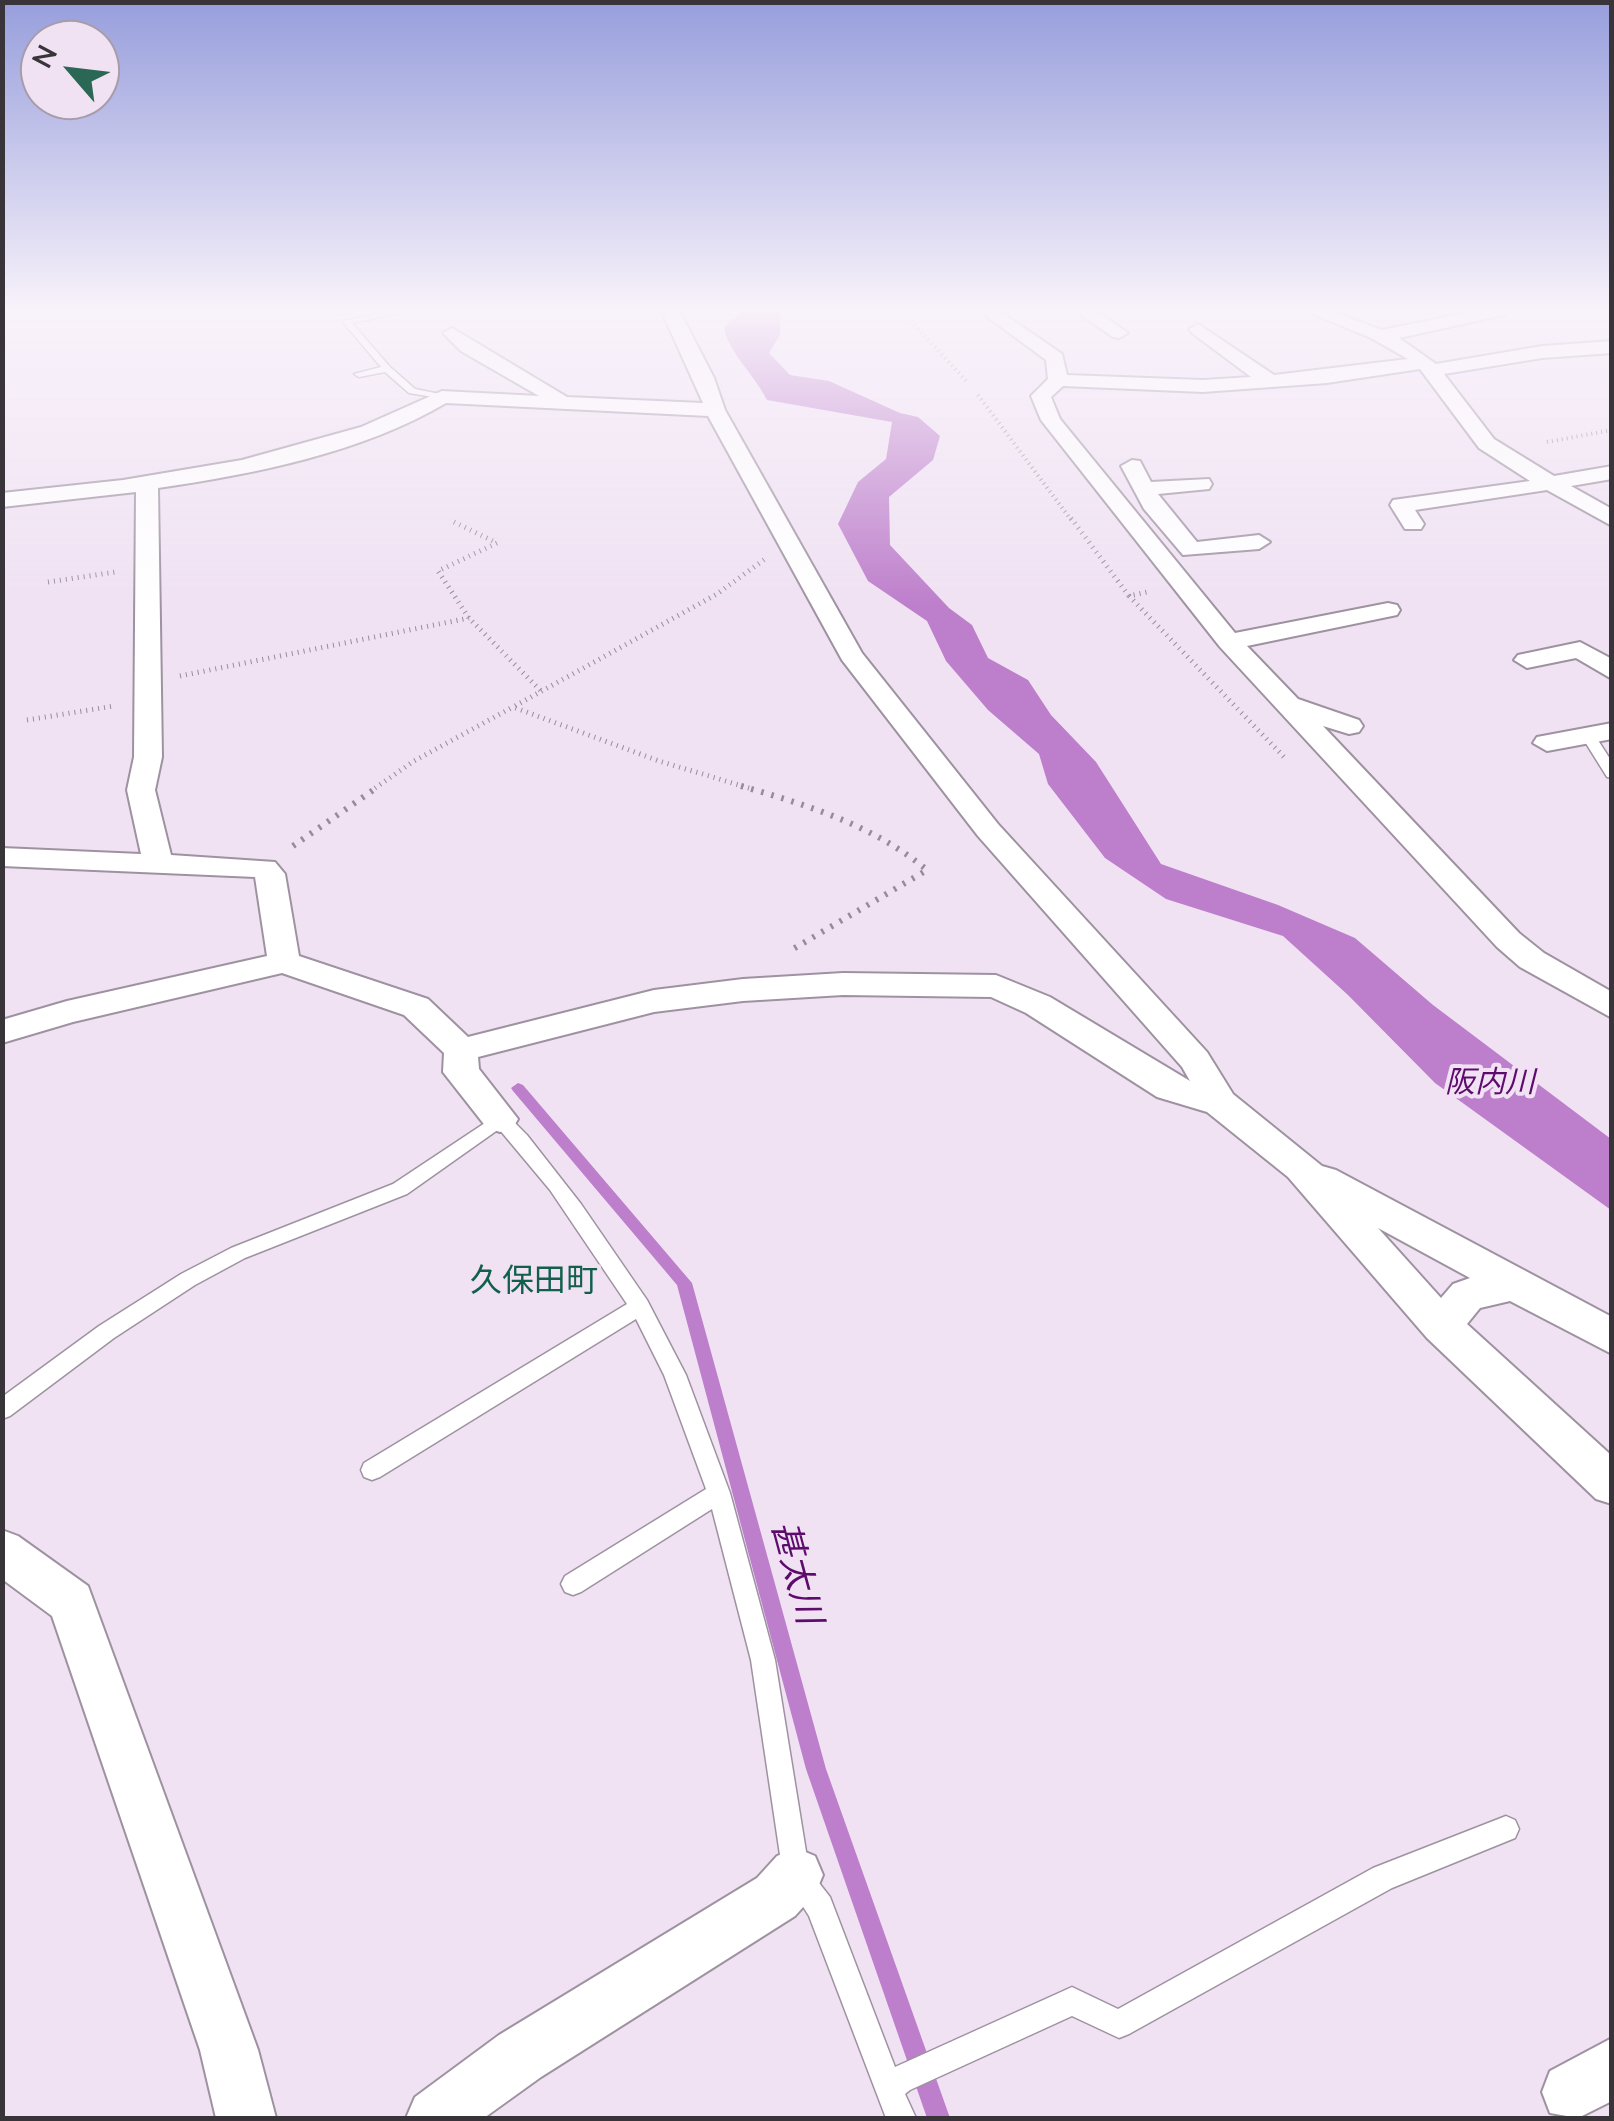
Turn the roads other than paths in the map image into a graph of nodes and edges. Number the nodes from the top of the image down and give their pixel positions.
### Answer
1 (423, 409) edge
2 (696, 409) edge
3 (1046, 409) edge
4 (1459, 409) edge
5 (715, 410) joint
6 (1132, 466) dead end
7 (1612, 472) edge
8 (1201, 484) dead end
9 (1547, 484) junction
10 (147, 486) junction
11 (1149, 497) junction
12 (2, 500) edge
13 (1123, 506) junction
14 (1612, 519) edge
15 (1414, 524) dead end
16 (1259, 542) dead end
17 (1388, 610) dead end
18 (1229, 642) junction
19 (1527, 660) dead end
20 (1612, 671) edge
21 (1282, 702) junction
22 (1349, 726) dead end
23 (1600, 734) edge
24 (1546, 743) dead end
25 (1612, 774) edge
26 (2, 857) edge
27 (154, 864) junction
28 (284, 962) junction
29 (1612, 1007) edge
30 (2, 1032) edge
31 (461, 1050) junction
32 (1220, 1103) junction
33 (500, 1119) junction
34 (1301, 1167) junction
35 (1514, 1284) junction
36 (640, 1306) junction
37 (1442, 1326) junction
38 (1612, 1337) edge
39 (2, 1410) edge
40 (372, 1470) dead end
41 (1612, 1484) edge
42 (719, 1493) junction
43 (2, 1552) edge
44 (574, 1584) dead end
45 (1506, 1828) dead end
46 (796, 1876) junction
47 (894, 2084) junction
48 (246, 2118) edge
49 (436, 2118) edge
50 (901, 2118) edge

1 - 10 street
2 - 5 street
3 - 13 street
4 - 9 street
5 - 32 street
6 - 11 street
7 - 9 street
8 - 11 street
9 - 14 street
9 - 15 street
10 - 12 street
10 - 27 street
11 - 13 street
11 - 16 street
13 - 18 street
17 - 18 street
18 - 21 street
19 - 20 street
21 - 22 street
21 - 29 street
23 - 24 street
23 - 25 lane
26 - 27 street
27 - 28 street
28 - 30 street
28 - 31 street
31 - 32 street
31 - 33 street
32 - 34 street
33 - 36 lane
33 - 39 lane
34 - 35 street
34 - 37 street
35 - 37 street
35 - 38 street
36 - 40 lane
36 - 42 lane
37 - 41 street
42 - 44 lane
42 - 46 lane
43 - 48 street
45 - 47 lane
46 - 47 lane
46 - 49 street
47 - 50 lane

